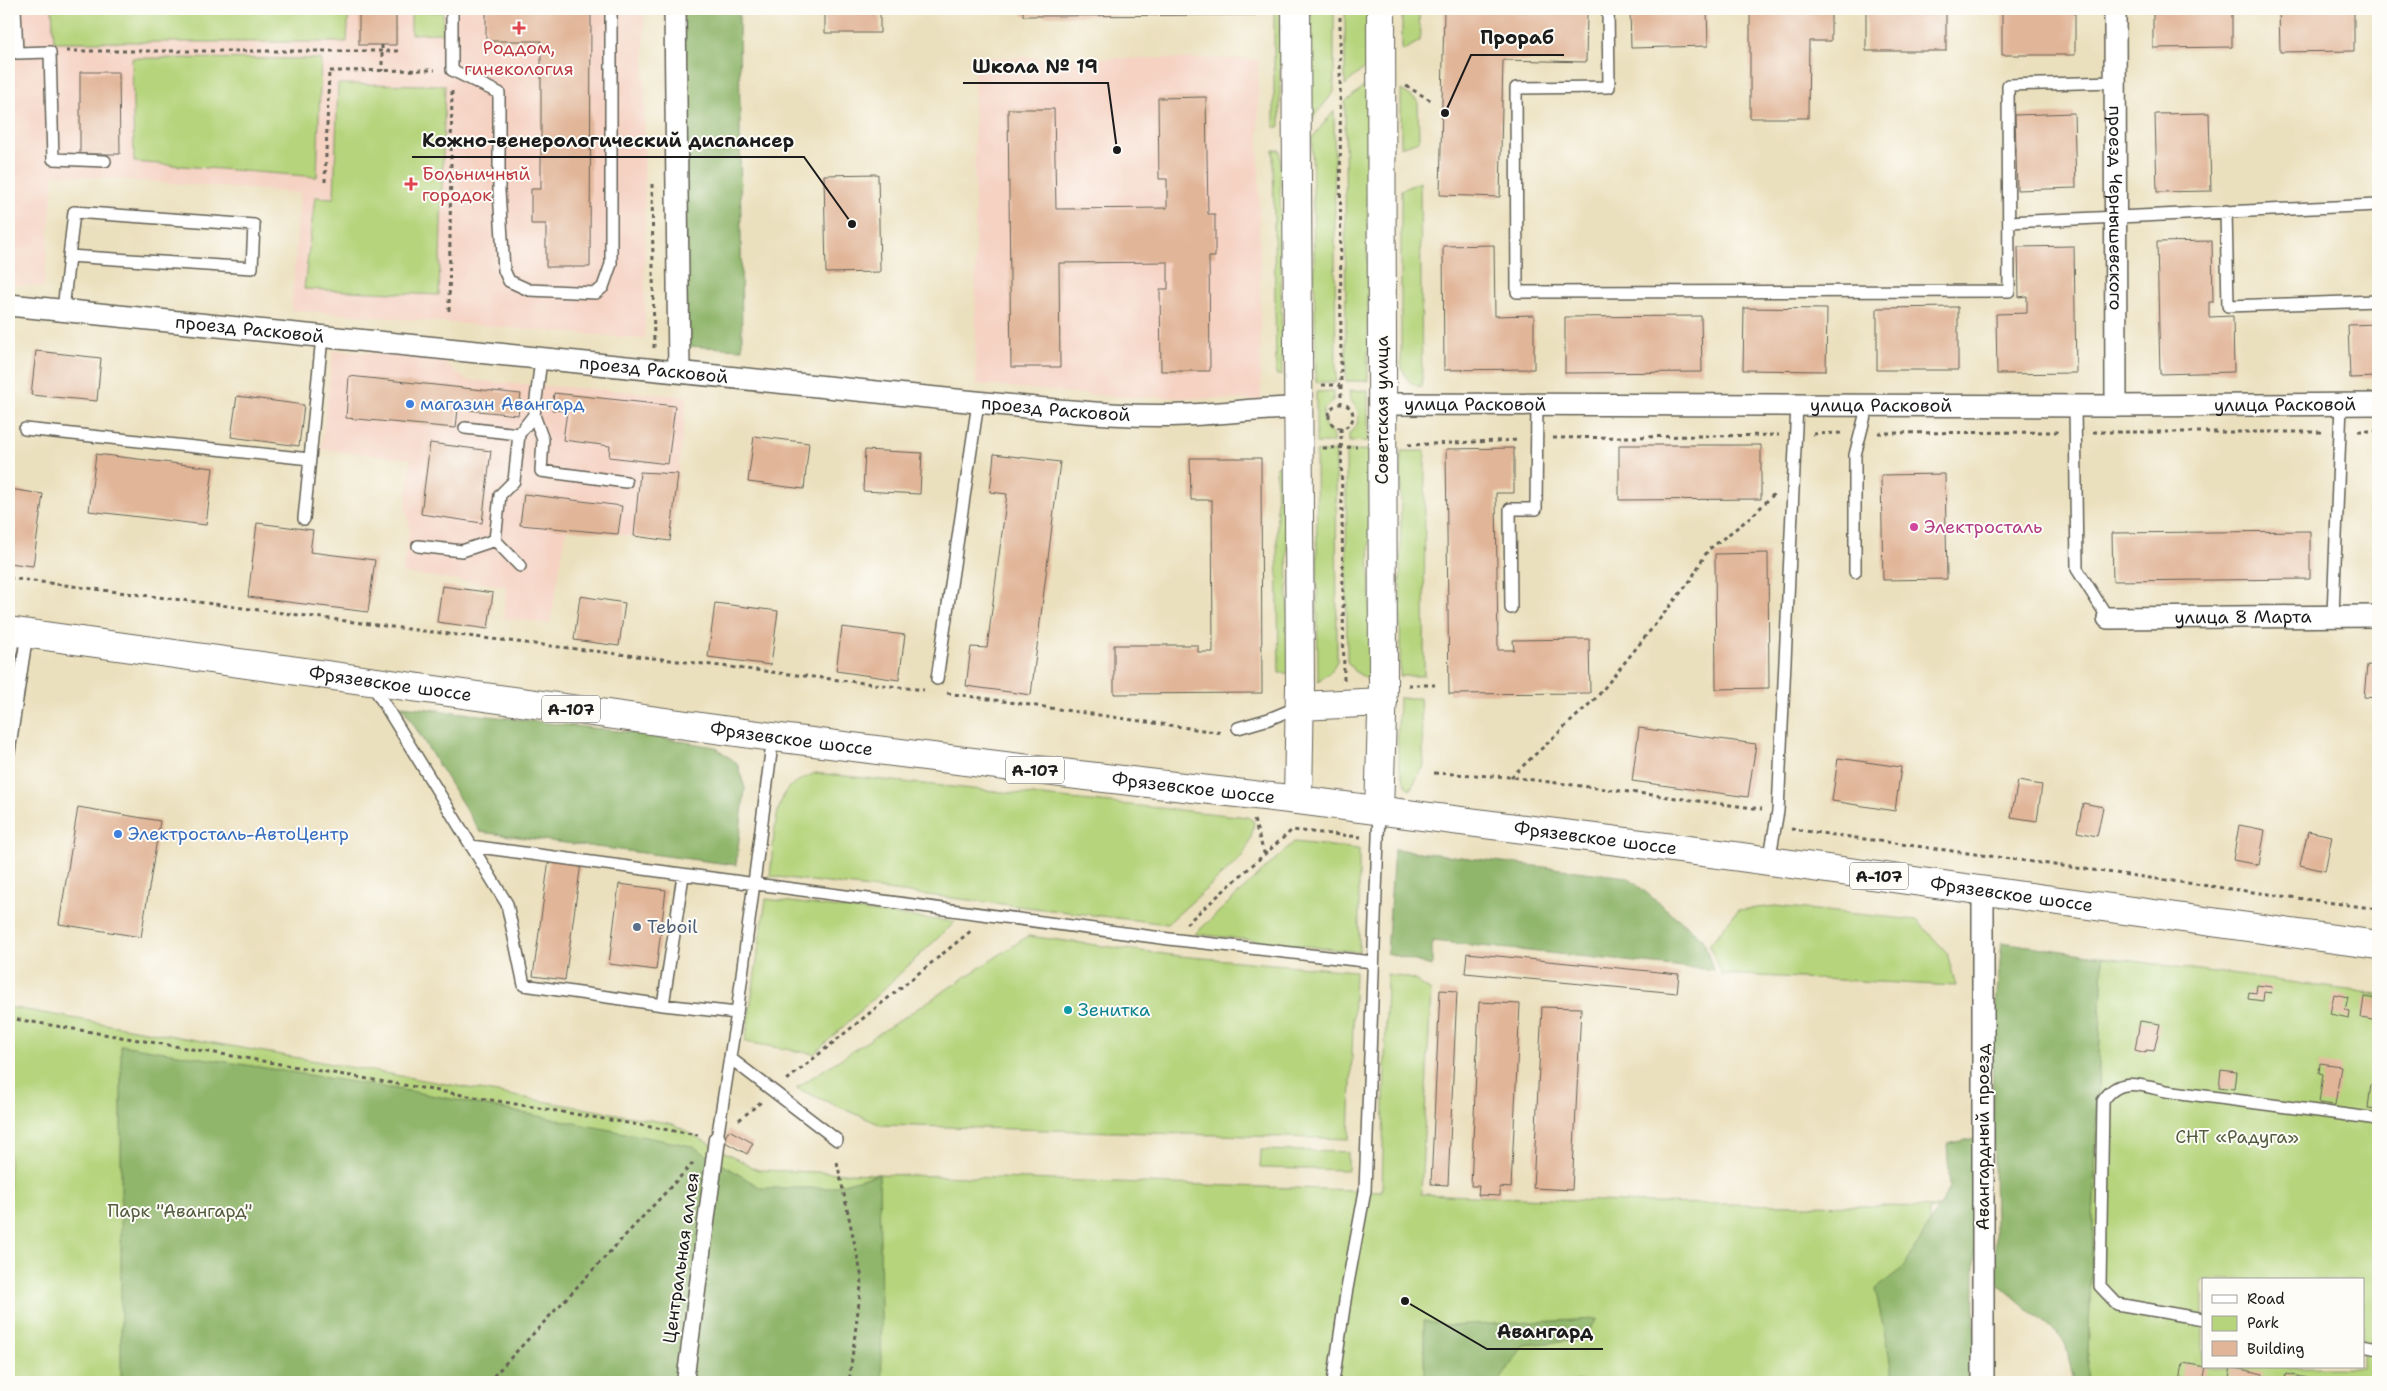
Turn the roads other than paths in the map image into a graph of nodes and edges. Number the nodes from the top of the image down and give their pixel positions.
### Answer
1 (14, 9) edge
2 (452, 9) edge
3 (611, 9) edge
4 (675, 9) edge
5 (1296, 9) edge
6 (1381, 9) edge
7 (1608, 9) edge
8 (2115, 9) edge
9 (12, 35) edge
10 (2114, 82) junction
11 (105, 161) dead end
12 (2378, 205) edge
13 (2226, 211) junction
14 (2114, 218) junction
15 (2009, 222) junction
16 (69, 256) junction
17 (2378, 301) edge
18 (9, 305) edge
19 (63, 310) junction
20 (322, 337) junction
21 (541, 360) junction
22 (679, 371) junction
23 (978, 403) junction
24 (1537, 403) junction
25 (1383, 404) junction
26 (1868, 404) junction
27 (2341, 404) junction
28 (2378, 404) edge
29 (1797, 405) junction
30 (2075, 406) junction
31 (2116, 406) junction
32 (1298, 408) junction
33 (534, 415) junction
34 (465, 428) dead end
35 (26, 429) dead end
36 (519, 434) junction
37 (310, 459) junction
38 (626, 482) dead end
39 (304, 519) dead end
40 (494, 540) junction
41 (418, 546) dead end
42 (520, 566) dead end
43 (1855, 572) dead end
44 (1512, 608) dead end
45 (2334, 615) junction
46 (2378, 616) edge
47 (2108, 618) joint
48 (16, 632) edge
49 (9, 669) edge
50 (937, 680) dead end
51 (370, 681) junction
52 (1382, 702) junction
53 (1300, 706) junction
54 (1233, 731) road end
55 (773, 737) junction
56 (9, 752) edge
57 (1298, 800) junction
58 (1380, 811) junction
59 (471, 846) junction
60 (1769, 861) junction
61 (683, 876) junction
62 (753, 884) junction
63 (1983, 891) junction
64 (2378, 945) edge
65 (1373, 962) junction
66 (663, 1005) junction
67 (737, 1013) junction
68 (730, 1058) junction
69 (2378, 1119) edge
70 (710, 1137) joint
71 (837, 1140) dead end
72 (2202, 1319) edge
73 (2364, 1345) edge
74 (2378, 1348) edge
75 (685, 1382) edge
76 (1333, 1382) edge
77 (1983, 1382) edge

1 - 9 lane
2 - 3 lane
4 - 22 street
5 - 32 main road
6 - 25 main road, Советская улица
7 - 15 lane
8 - 10 street, проезд Чернышевского
9 - 11 lane
10 - 14 street, проезд Чернышевского
10 - 15 lane
12 - 13 lane
13 - 14 lane
13 - 17 lane
14 - 15 lane
14 - 31 street, проезд Чернышевского
16 - 16 lane
16 - 19 lane
18 - 19 street, проезд Расковой
19 - 20 street, проезд Расковой
20 - 21 street, проезд Расковой
20 - 37 lane
21 - 22 street, проезд Расковой
21 - 33 lane
22 - 23 street, проезд Расковой
23 - 32 street, проезд Расковой
23 - 50 lane
24 - 25 street, улица Расковой
24 - 29 street, улица Расковой
24 - 44 lane
25 - 52 main road, Советская улица
26 - 29 street, улица Расковой
26 - 30 street, улица Расковой
26 - 43 lane
27 - 28 street, улица Расковой
27 - 31 street, улица Расковой
27 - 45 lane
29 - 60 lane
30 - 31 street, улица Расковой
30 - 47 lane
32 - 53 main road
33 - 36 lane
33 - 38 lane
34 - 36 lane
35 - 37 lane
36 - 40 lane
37 - 39 lane
40 - 41 lane
40 - 42 lane
45 - 46 street, улица 8 Марта
45 - 47 street, улица 8 Марта
48 - 49 lane
48 - 51 main road, Фрязевское шоссе / А-107
48 - 56 lane
51 - 55 main road, Фрязевское шоссе / А-107
51 - 59 lane
52 - 53 main road
52 - 58 main road, Советская улица
53 - 54 lane
53 - 57 main road
55 - 57 main road, Фрязевское шоссе / А-107
55 - 62 lane
57 - 58 main road, Фрязевское шоссе / А-107
58 - 60 main road, Фрязевское шоссе / А-107
58 - 65 lane
59 - 61 lane
59 - 66 lane
60 - 63 main road, Фрязевское шоссе / А-107
61 - 62 lane
61 - 66 lane
62 - 65 lane
62 - 67 lane
63 - 64 main road, Фрязевское шоссе / А-107
63 - 77 street, Авангардный проезд
65 - 76 lane
66 - 67 lane
67 - 68 lane
68 - 70 lane
68 - 71 lane
69 - 72 lane
70 - 75 street, Центральная аллея
73 - 74 lane

